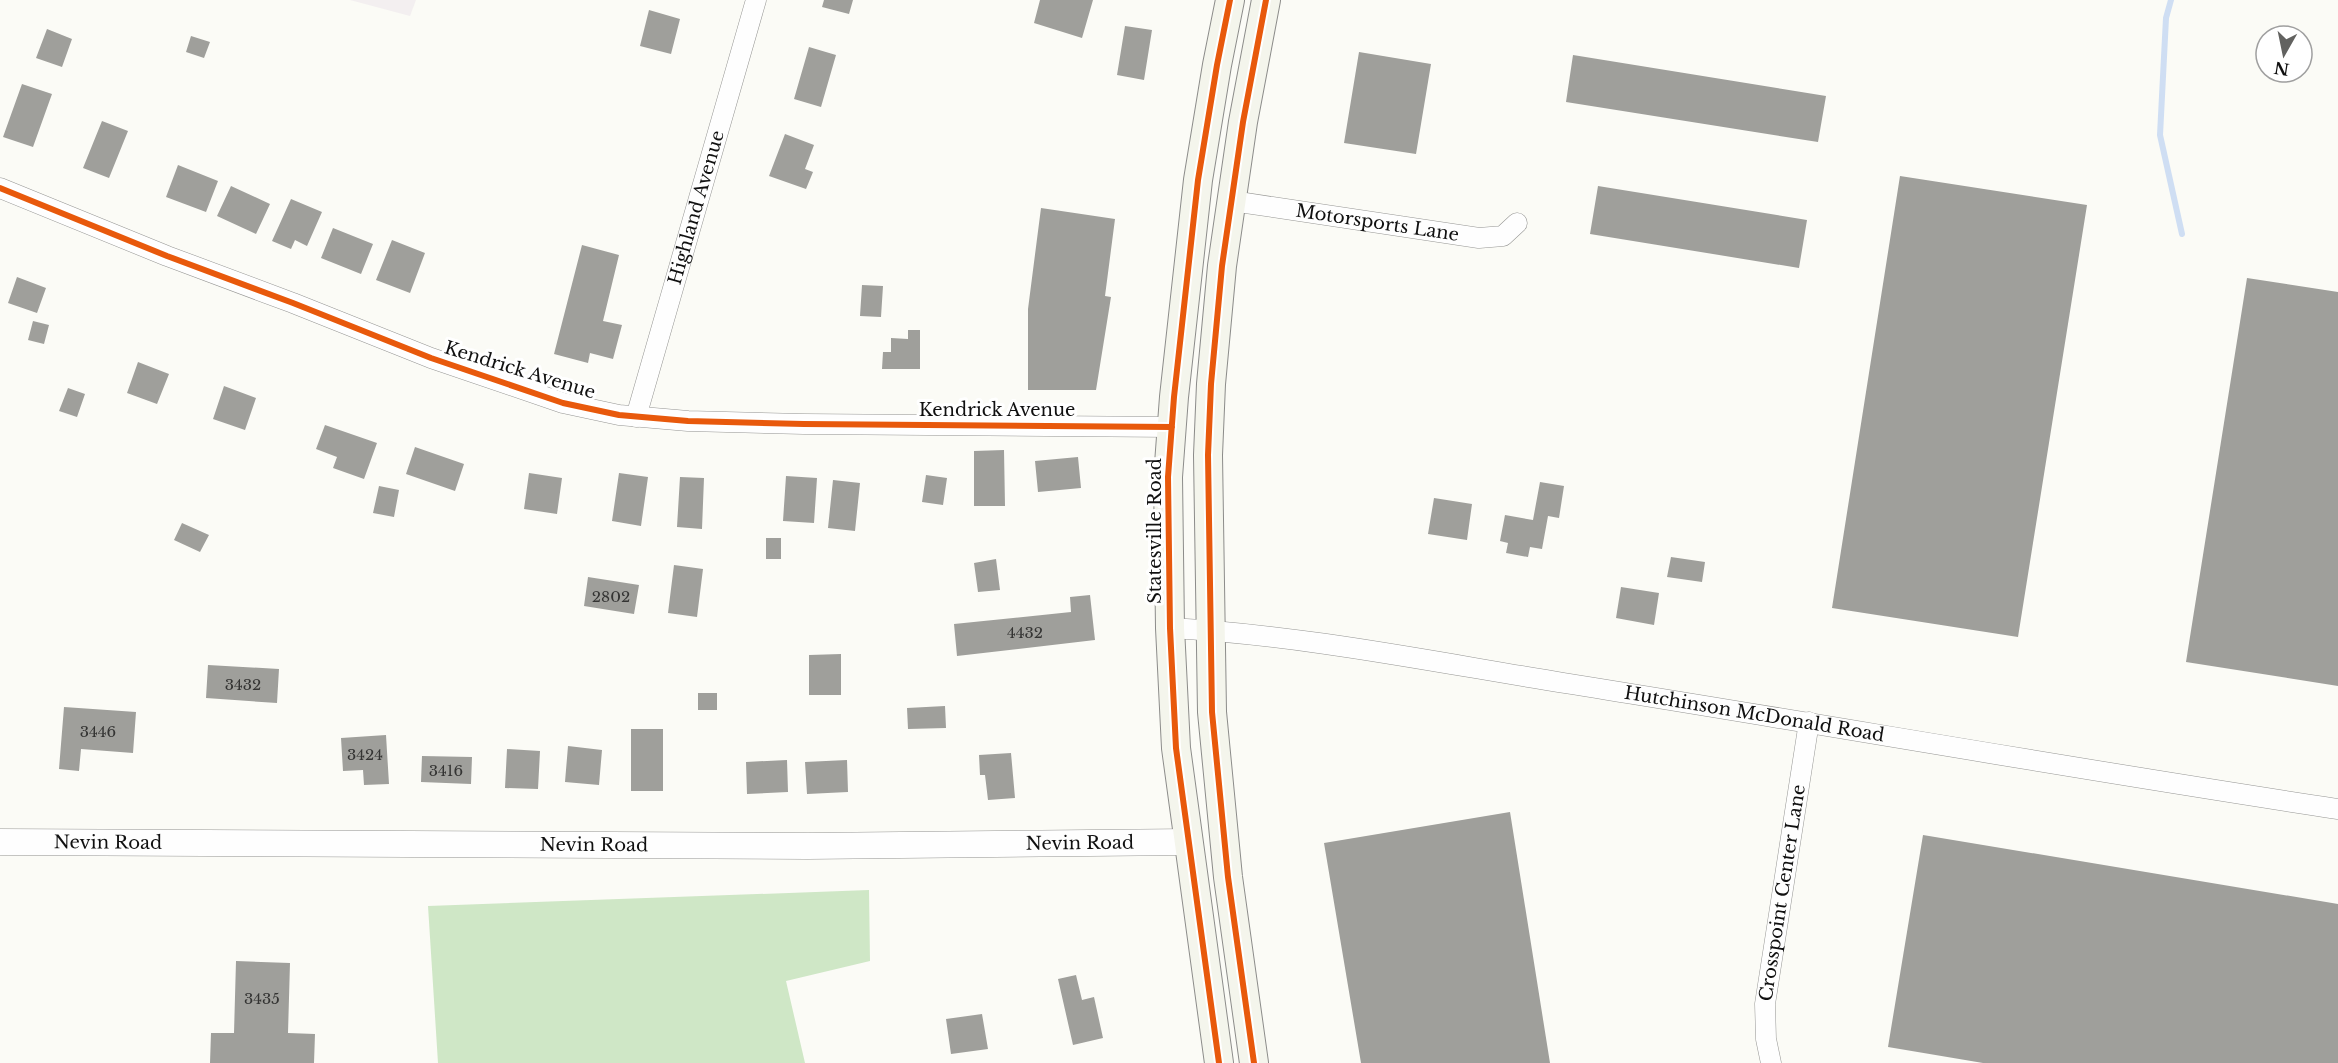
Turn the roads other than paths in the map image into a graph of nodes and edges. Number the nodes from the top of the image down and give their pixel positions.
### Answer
1 (756, 0) edge
2 (1230, 0) edge
3 (1266, 0) edge
4 (0, 188) edge
5 (1233, 201) junction
6 (1517, 223) dead end
7 (636, 417) junction
8 (1172, 427) junction
9 (1170, 628) junction
10 (1211, 630) junction
11 (1809, 722) junction
12 (2338, 809) edge
13 (0, 842) edge
14 (1188, 842) junction
15 (1218, 1063) edge
16 (1254, 1063) edge
17 (1771, 1063) edge

1 - 7 street, Highland Avenue
2 - 8 main road, Statesville Road
3 - 5 main road
4 - 7 street, Kendrick Avenue
5 - 6 street, Motorsports Lane
5 - 10 main road
7 - 8 street, Kendrick Avenue
8 - 9 main road, Statesville Road
9 - 10 street, Hutchinson McDonald Road
9 - 14 main road, Statesville Road
10 - 11 street, Hutchinson McDonald Road
10 - 16 main road
11 - 12 street, Hutchinson McDonald Road
11 - 17 street, Crosspoint Center Lane
13 - 14 street, Nevin Road
14 - 15 main road, Statesville Road

